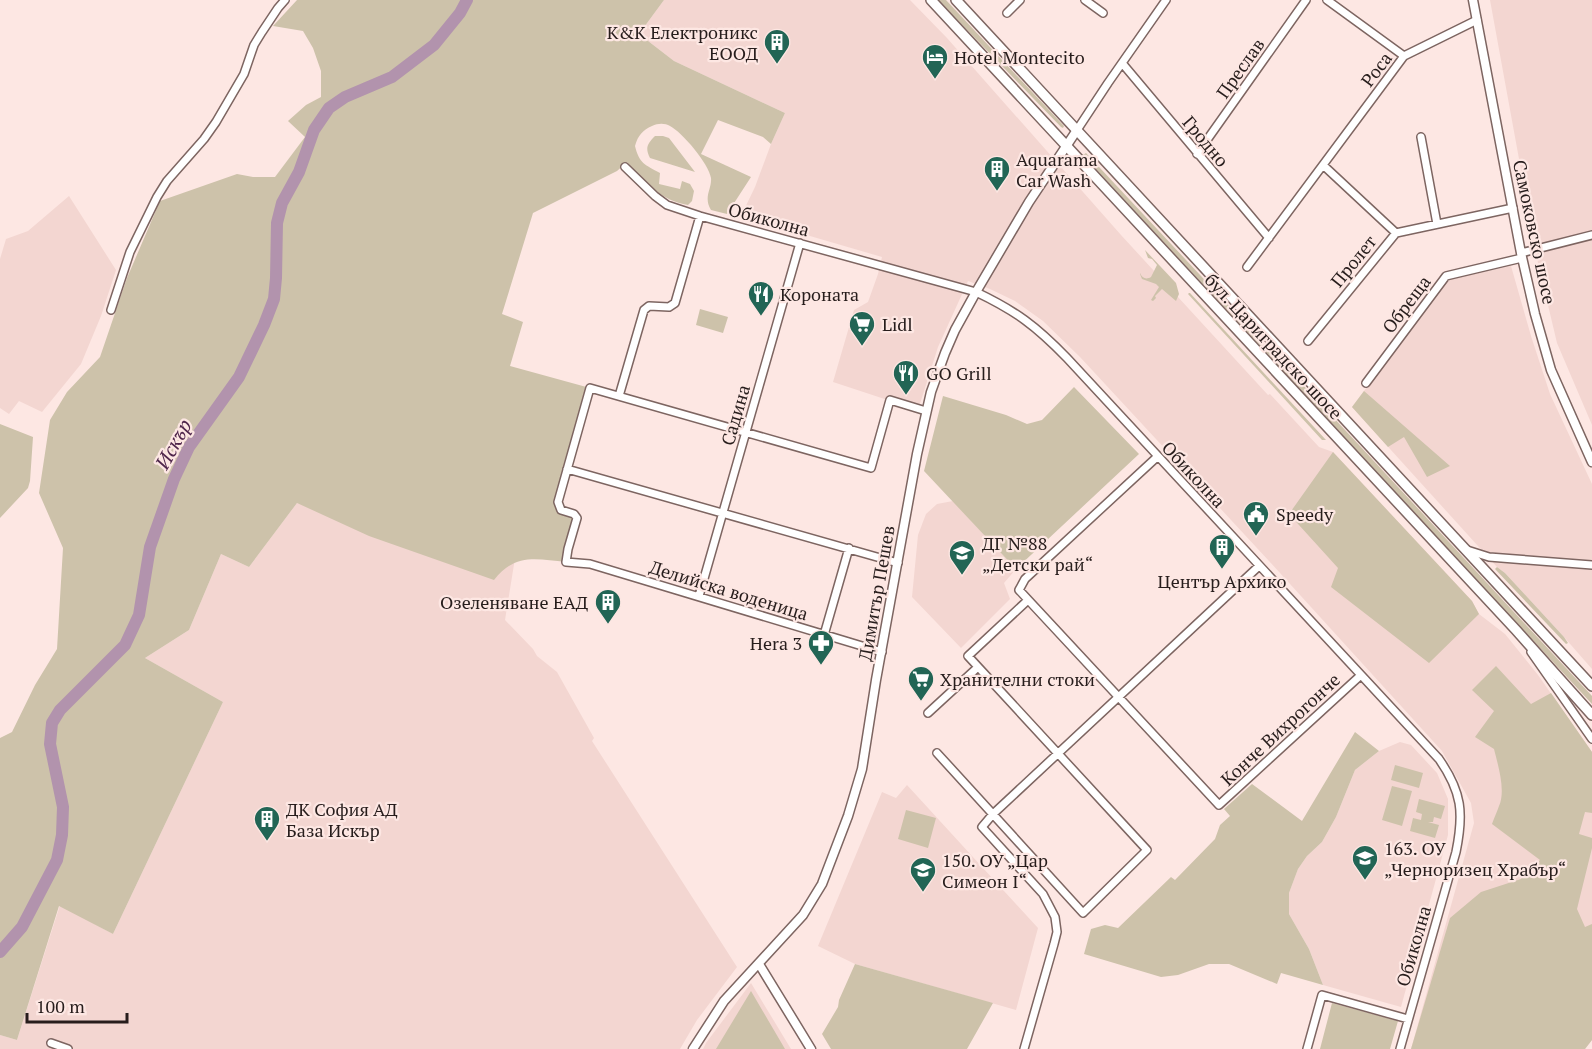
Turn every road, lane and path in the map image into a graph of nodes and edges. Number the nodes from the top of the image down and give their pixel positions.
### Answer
1 (285, 0) edge
2 (931, 0) edge
3 (956, 0) edge
4 (1020, 0) edge
5 (1085, 0) edge
6 (1166, 0) edge
7 (1306, 0) edge
8 (1327, 0) edge
9 (1473, 0) edge
10 (1007, 13) dead end
11 (1103, 13) dead end
12 (1477, 20) junction
13 (1404, 56) junction
14 (1122, 63) junction
15 (1077, 130) junction
16 (1421, 137) dead end
17 (1066, 147) junction
18 (1197, 154) junction
19 (1323, 165) junction
20 (625, 167) dead end
21 (1513, 208) junction
22 (700, 216) junction
23 (1437, 224) junction
24 (1396, 233) junction
25 (1592, 235) edge
26 (1269, 238) junction
27 (800, 243) junction
28 (1521, 256) junction
29 (1247, 267) dead end
30 (976, 292) junction
31 (111, 310) dead end
32 (1308, 341) dead end
33 (1366, 383) dead end
34 (619, 396) junction
35 (926, 411) junction
36 (746, 433) junction
37 (1157, 457) junction
38 (1592, 462) edge
39 (567, 470) junction
40 (723, 513) junction
41 (849, 548) junction
42 (1465, 549) junction
43 (898, 562) junction
44 (1592, 565) edge
45 (1259, 566) junction
46 (699, 596) junction
47 (1029, 600) junction
48 (1516, 630) junction
49 (824, 635) junction
50 (882, 652) junction
51 (978, 667) junction
52 (1361, 675) junction
53 (1592, 686) edge
54 (1119, 697) junction
55 (928, 713) dead end
56 (1592, 714) edge
57 (1592, 739) edge
58 (937, 753) dead end
59 (1058, 754) junction
60 (993, 814) junction
61 (759, 964) junction
62 (1408, 1019) junction
63 (51, 1043) dead end
64 (68, 1049) edge
65 (693, 1049) edge
66 (811, 1049) edge
67 (1024, 1049) edge
68 (1307, 1049) edge
69 (1400, 1049) edge

1 - 31 street
2 - 17 highway, бул. Цариградско шосе
3 - 15 highway, бул. Цариградско шосе
4 - 10 street
5 - 11 street
6 - 14 street
7 - 18 street, Преслав
8 - 13 street
9 - 12 main road, Самоковско шосе
12 - 13 street, Роса
12 - 21 main road, Самоковско шосе
13 - 19 street, Роса
14 - 15 street
14 - 18 street, Гродно
15 - 17 main road, Димитър Пешев
15 - 42 highway, бул. Цариградско шосе
16 - 23 street
17 - 30 main road, Димитър Пешев
17 - 48 highway, бул. Цариградско шосе
18 - 26 street, Гродно
19 - 24 street
19 - 26 street, Роса
20 - 22 street, Обиколна
21 - 23 street, Пролет
21 - 28 main road, Самоковско шосе
22 - 27 street, Обиколна
22 - 34 street
23 - 24 street, Пролет
24 - 32 street, Пролет
25 - 28 street, Обреща
26 - 29 street, Роса
27 - 30 street, Обиколна
27 - 36 street, Садина
28 - 33 street, Обреща
28 - 38 main road, Самоковско шосе
30 - 35 main road, Димитър Пешев
30 - 37 street, Обиколна
34 - 36 street
34 - 39 street
35 - 36 street
35 - 43 main road, Димитър Пешев
36 - 40 street, Садина
37 - 45 street, Обиколна
37 - 47 street
39 - 40 street
39 - 46 street, Делийска воденица
40 - 41 street
40 - 46 street, Садина
41 - 43 street
41 - 49 street
42 - 44 street
42 - 53 highway, бул. Цариградско шосе
43 - 50 main road, Димитър Пешев
45 - 52 street, Обиколна
45 - 54 street
46 - 49 street, Делийска воденица
47 - 51 street
47 - 54 street
48 - 56 highway, бул. Цариградско шосе
48 - 57 street
49 - 50 street, Делийска воденица
50 - 61 main road, Димитър Пешев
51 - 55 street
51 - 59 street
52 - 54 street, Конче Вихрогонче
52 - 62 street, Обиколна
54 - 59 street
58 - 60 street
59 - 60 street
59 - 60 street
60 - 67 street
61 - 65 main road, Димитър Пешев
61 - 66 main road
62 - 68 street
62 - 69 street, Обиколна
63 - 64 street

